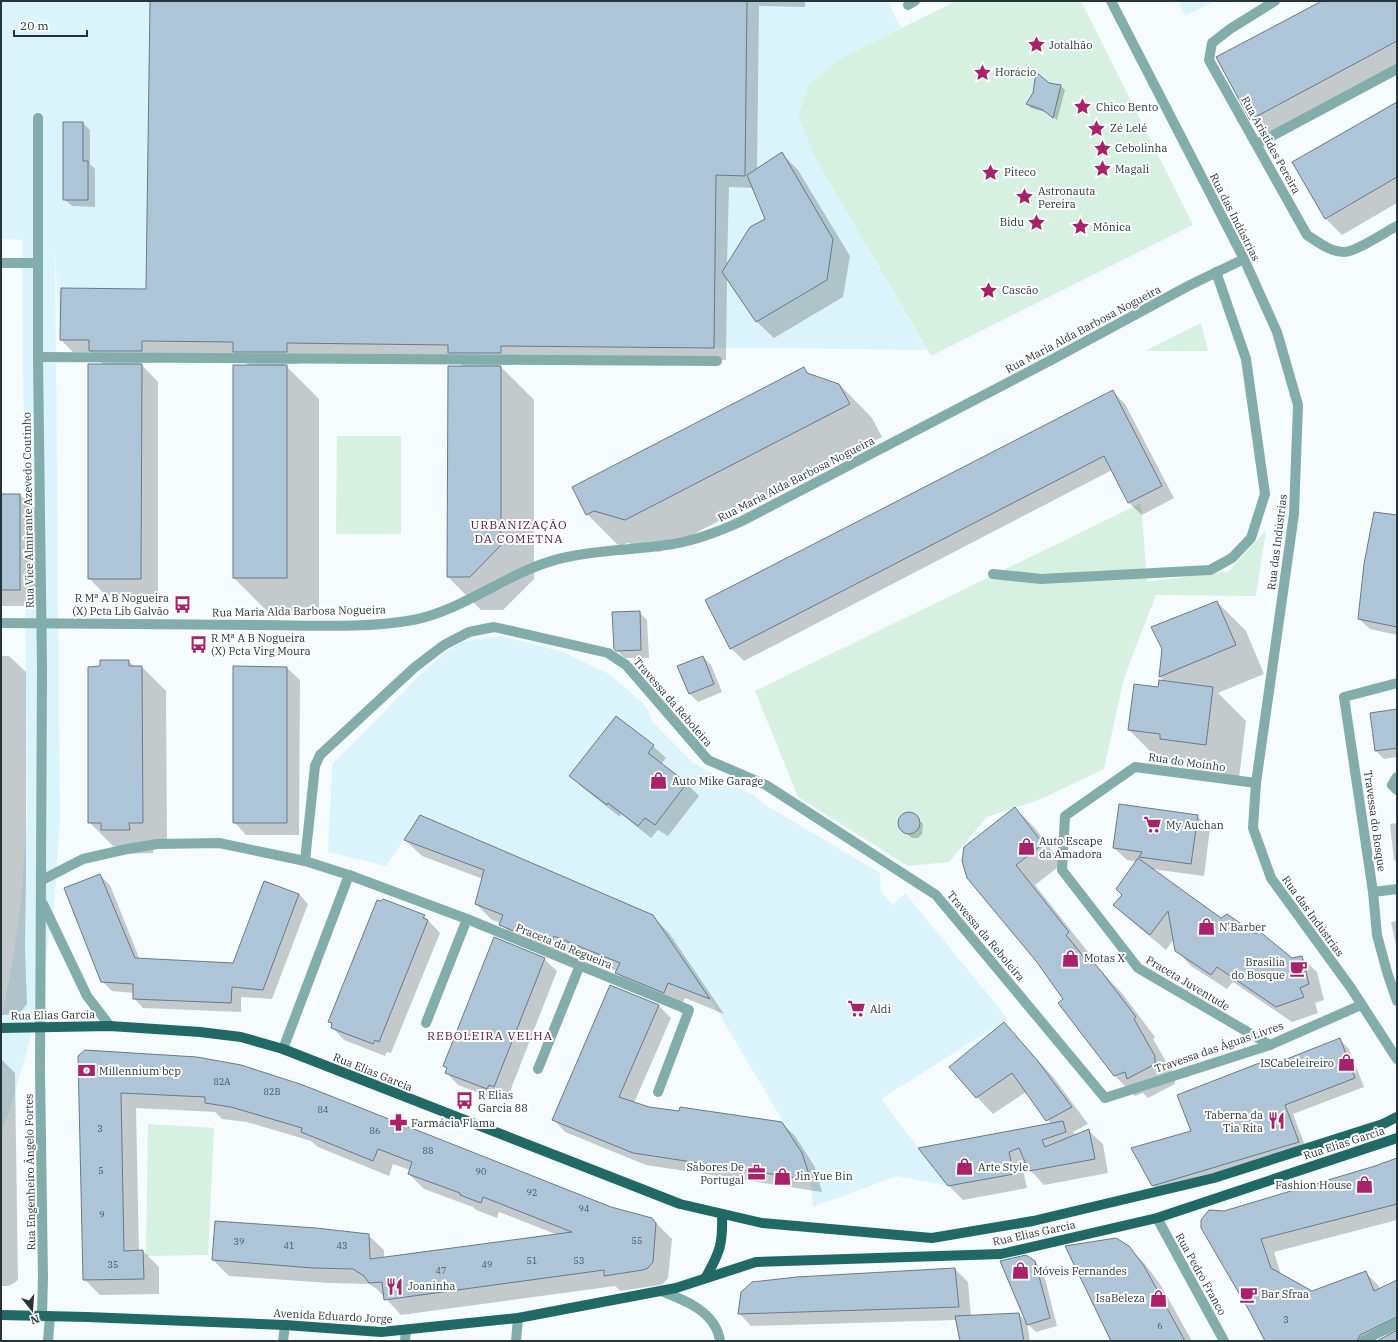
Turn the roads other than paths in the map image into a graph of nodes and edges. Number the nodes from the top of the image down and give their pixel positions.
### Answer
1 (1111, 1) edge
2 (1275, 1) edge
3 (1397, 69) edge
4 (38, 118) dead end
5 (1257, 144) junction
6 (1397, 226) edge
7 (1244, 259) junction
8 (1, 263) edge
9 (38, 263) junction
10 (1216, 272) junction
11 (38, 358) junction
12 (717, 361) dead end
13 (993, 574) dead end
14 (1, 623) edge
15 (41, 624) junction
16 (1397, 683) edge
17 (1397, 777) edge
18 (1256, 783) junction
19 (1397, 790) edge
20 (305, 861) junction
21 (1062, 870) joint
22 (349, 875) junction
23 (42, 880) junction
24 (1397, 889) edge
25 (1373, 892) junction
26 (42, 902) junction
27 (467, 920) junction
28 (580, 965) junction
29 (1397, 1001) edge
30 (1361, 1005) junction
31 (426, 1023) dead end
32 (110, 1026) junction
33 (41, 1027) junction
34 (1, 1028) edge
35 (1270, 1045) junction
36 (283, 1049) junction
37 (1397, 1059) edge
38 (538, 1069) dead end
39 (658, 1092) dead end
40 (1105, 1098) joint
41 (1397, 1116) edge
42 (1397, 1138) edge
43 (722, 1214) junction
44 (1157, 1218) junction
45 (706, 1277) junction
46 (661, 1291) junction
47 (1, 1315) edge
48 (46, 1316) junction
49 (518, 1318) junction
50 (1397, 1323) edge
51 (285, 1325) junction
52 (406, 1330) junction
53 (48, 1341) edge
54 (283, 1341) edge
55 (405, 1341) edge
56 (516, 1341) edge
57 (720, 1341) edge
58 (1224, 1341) edge
59 (1363, 1341) edge

1 - 7 street, Rua das Indústrias
2 - 5 street, Rua Aristides Pereira
3 - 5 street
4 - 9 street, Rua Vice Almirante Azevedo Coutinho
5 - 6 street, Rua Aristides Pereira
7 - 10 street, Rua Maria Alda Barbosa Nogueira
7 - 18 street, Rua das Indústrias
8 - 9 street
9 - 11 street, Rua Vice Almirante Azevedo Coutinho
10 - 13 street
10 - 15 street, Rua Maria Alda Barbosa Nogueira
11 - 12 street
11 - 15 street, Rua Vice Almirante Azevedo Coutinho
14 - 15 street, Rua Maria Alda Barbosa Nogueira
15 - 23 street, Rua Vice Almirante Azevedo Coutinho
16 - 25 street, Travessa do Bosque
17 - 19 street
18 - 21 street, Rua do Moinho
18 - 30 street, Rua das Indústrias
20 - 22 street, Praceta da Regueira
20 - 23 street, Praceta da Regueira
20 - 40 street, Travessa da Reboleira
21 - 35 street, Praceta Juventude
22 - 27 street, Praceta da Regueira
22 - 36 street
23 - 26 street, Rua Vice Almirante Azevedo Coutinho
24 - 25 street
25 - 29 street, Travessa do Bosque
26 - 32 street, Rua Vice Almirante Azevedo Coutinho
26 - 33 street, Rua Vice Almirante Azevedo Coutinho
27 - 28 street, Praceta da Regueira
27 - 31 street
28 - 38 street
28 - 39 street, Praceta da Regueira
30 - 35 street, Travessa das Águas Livres
30 - 37 street, Rua das Indústrias
32 - 33 main road, Rua Elias Garcia
32 - 36 main road, Rua Elias Garcia
33 - 34 main road, Rua Elias Garcia
33 - 48 street, Rua Engenheiro Ângelo Fortes
35 - 40 street, Travessa das Águas Livres
36 - 43 main road, Rua Elias Garcia
41 - 43 main road, Rua Elias Garcia
42 - 44 main road, Rua Elias Garcia
43 - 45 main road
44 - 45 main road, Rua Elias Garcia
44 - 58 street, Rua Pedro Franco
45 - 46 main road, Avenida Eduardo Jorge
46 - 49 main road, Avenida Eduardo Jorge
46 - 57 street
47 - 48 main road, Avenida Eduardo Jorge
48 - 51 main road, Avenida Eduardo Jorge
48 - 53 street, Rua Engenheiro Ângelo Fortes
49 - 52 main road, Avenida Eduardo Jorge
49 - 56 street
50 - 59 street
51 - 52 main road, Avenida Eduardo Jorge
51 - 54 street
52 - 55 street

